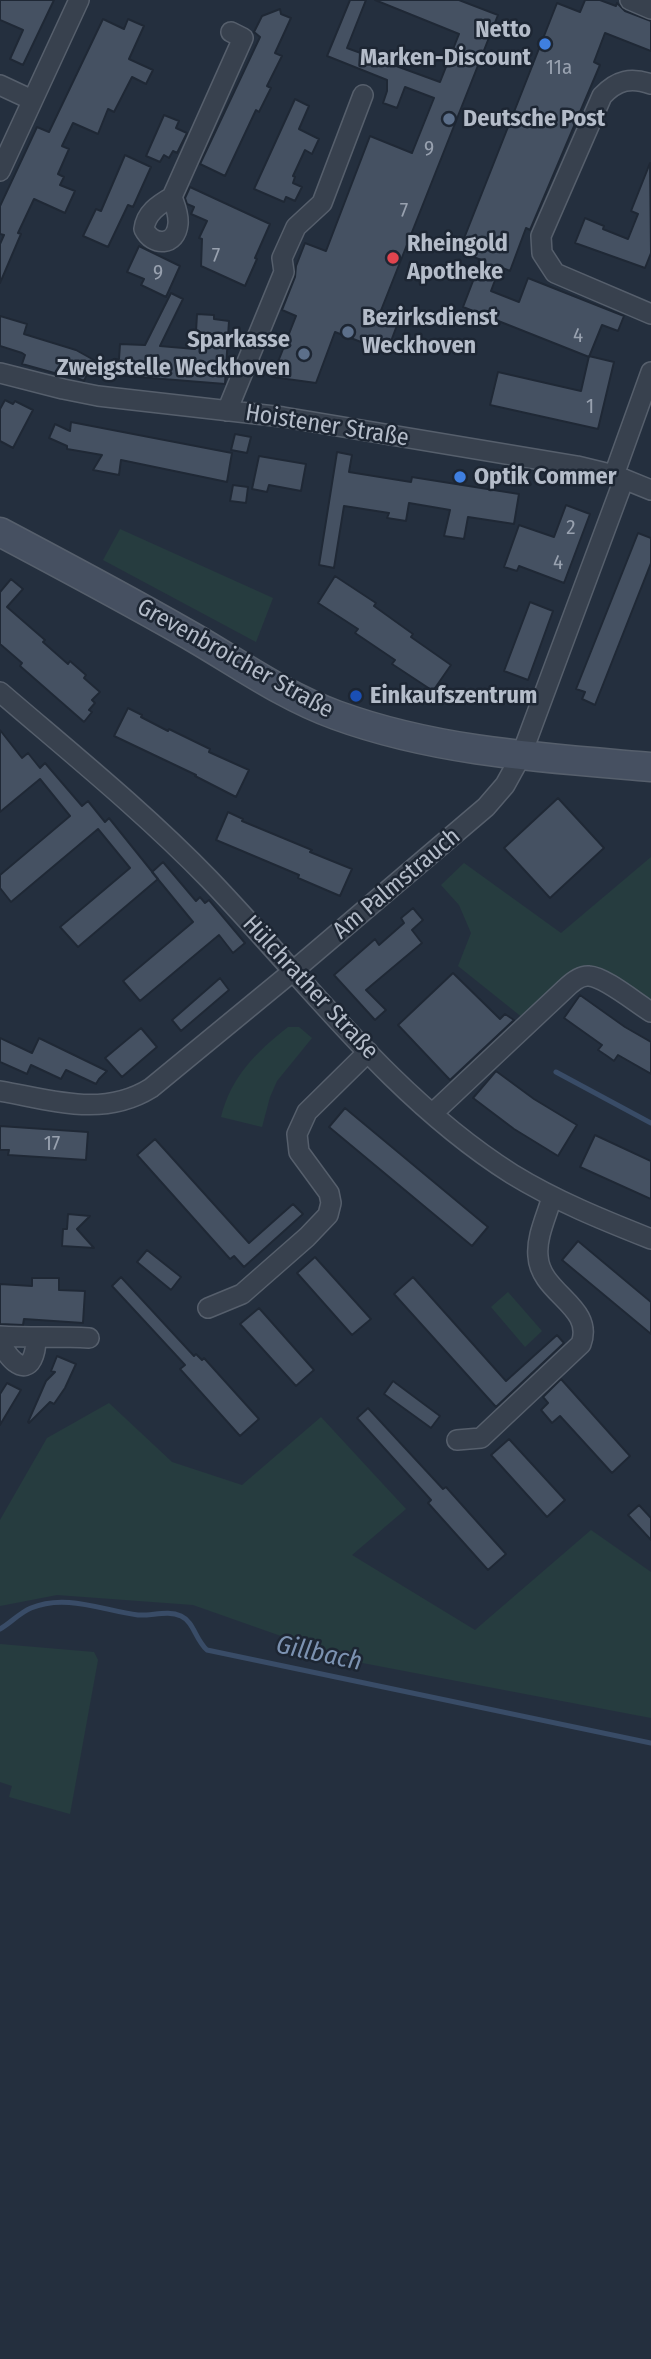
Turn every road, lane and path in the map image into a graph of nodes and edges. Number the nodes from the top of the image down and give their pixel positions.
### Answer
1 (79, 0) edge
2 (630, 0) edge
3 (651, 9) edge
4 (231, 32) dead end
5 (0, 85) edge
6 (651, 85) edge
7 (363, 95) dead end
8 (32, 100) junction
9 (0, 171) edge
10 (172, 197) dead end
11 (651, 314) edge
12 (651, 372) edge
13 (0, 373) edge
14 (227, 411) junction
15 (619, 477) junction
16 (651, 490) edge
17 (0, 532) edge
18 (0, 692) edge
19 (521, 756) junction
20 (651, 767) edge
21 (292, 972) junction
22 (651, 1012) edge
23 (368, 1052) junction
24 (0, 1090) edge
25 (433, 1113) junction
26 (552, 1197) junction
27 (651, 1239) edge
28 (208, 1308) dead end
29 (0, 1336) edge
30 (36, 1338) junction
31 (89, 1338) dead end
32 (0, 1343) edge
33 (457, 1440) dead end

1 - 8 street
2 - 3 street
4 - 10 street
5 - 8 street
6 - 11 street
7 - 14 street
8 - 9 street
12 - 15 street, Am Palmstrauch
13 - 14 street, Hoistener Straße
14 - 15 street, Hoistener Straße
15 - 16 street, Hoistener Straße
15 - 19 street, Am Palmstrauch
17 - 19 main road, Grevenbroicher Straße
18 - 21 street, Hülchrather Straße
19 - 20 main road, Grevenbroicher Straße
19 - 21 street, Am Palmstrauch
21 - 23 street, Hülchrather Straße
21 - 24 street, Am Palmstrauch
22 - 25 street
23 - 25 street, Hülchrather Straße
23 - 28 street
25 - 26 street, Hülchrather Straße
26 - 27 street, Hülchrather Straße
26 - 33 street
29 - 30 street
30 - 31 street
30 - 32 street

